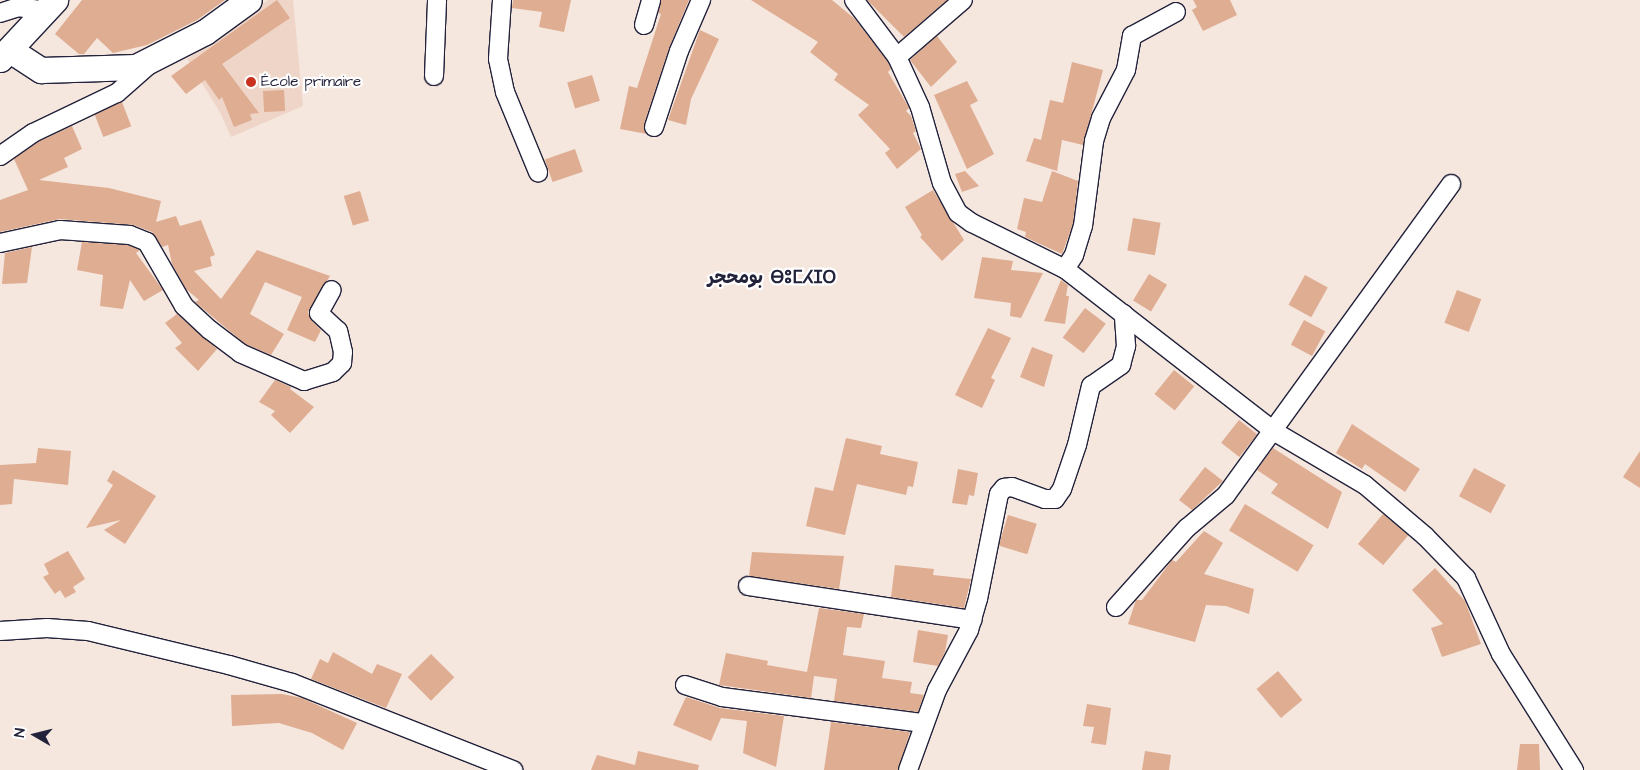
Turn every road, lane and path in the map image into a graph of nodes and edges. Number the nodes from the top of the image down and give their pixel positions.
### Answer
1 (248, 0) edge
2 (437, 0) edge
3 (502, 0) edge
4 (651, 0) edge
5 (701, 0) edge
6 (854, 0) edge
7 (963, 0) edge
8 (50, 5) edge
9 (1176, 12) dead end
10 (0, 13) edge
11 (644, 25) dead end
12 (5, 54) edge
13 (156, 57) junction
14 (897, 57) junction
15 (434, 76) dead end
16 (654, 127) dead end
17 (0, 156) edge
18 (538, 172) dead end
19 (1451, 184) dead end
20 (0, 243) edge
21 (1065, 270) junction
22 (332, 290) dead end
23 (1124, 314) junction
24 (1273, 429) junction
25 (748, 586) dead end
26 (1116, 607) dead end
27 (972, 620) junction
28 (0, 631) edge
29 (685, 685) dead end
30 (923, 723) junction
31 (513, 770) edge
32 (908, 770) edge
33 (1574, 770) edge

1 - 13 street
2 - 15 street
3 - 18 street
4 - 11 street
5 - 16 street
6 - 14 street
7 - 14 street
8 - 10 street
8 - 12 street
9 - 21 street
12 - 13 street
13 - 17 street
14 - 21 street
19 - 24 street
20 - 22 street
21 - 23 street
23 - 24 street
23 - 27 street
24 - 26 street
24 - 33 street
25 - 27 street
27 - 30 street
28 - 31 street
29 - 30 street
30 - 32 street

